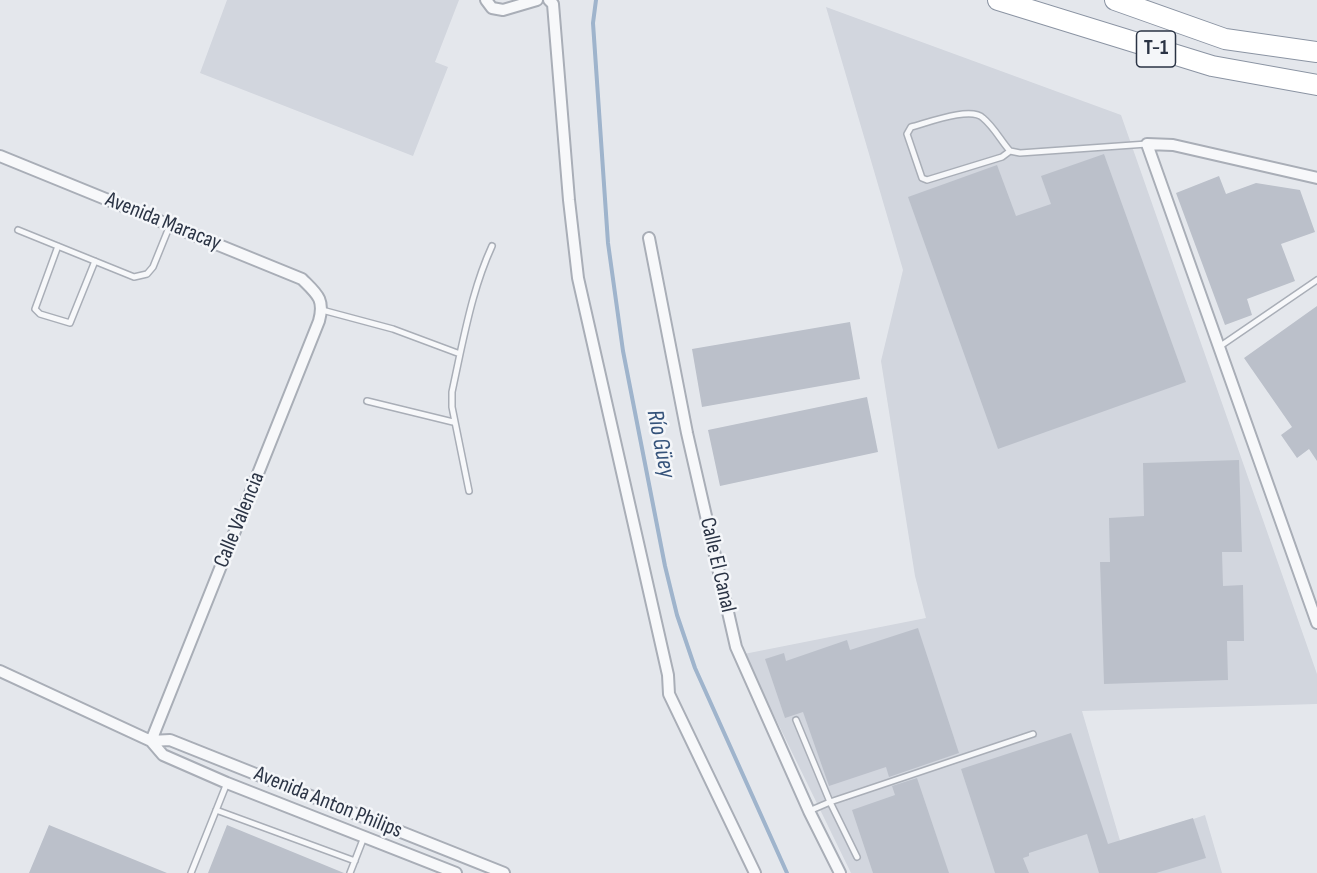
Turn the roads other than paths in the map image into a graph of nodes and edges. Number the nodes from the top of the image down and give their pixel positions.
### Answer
1 (486, 0) edge
2 (537, 0) edge
3 (549, 0) edge
4 (998, 0) edge
5 (1115, 0) edge
6 (1317, 52) edge
7 (1317, 85) edge
8 (1147, 144) junction
9 (1010, 151) junction
10 (0, 156) edge
11 (1317, 178) edge
12 (170, 225) junction
13 (18, 230) dead end
14 (649, 238) dead end
15 (58, 246) junction
16 (492, 246) dead end
17 (95, 261) junction
18 (1317, 280) edge
19 (322, 310) junction
20 (1219, 347) junction
21 (460, 354) junction
22 (367, 401) dead end
23 (453, 422) junction
24 (469, 490) dead end
25 (1317, 623) edge
26 (0, 671) edge
27 (796, 720) dead end
28 (1033, 734) dead end
29 (151, 741) junction
30 (227, 783) junction
31 (830, 802) junction
32 (216, 810) junction
33 (809, 811) junction
34 (365, 836) junction
35 (857, 857) dead end
36 (355, 861) junction
37 (191, 873) edge
38 (350, 873) edge
39 (456, 873) edge
40 (504, 873) edge
41 (755, 873) edge
42 (840, 873) edge

1 - 2 street
3 - 41 street
4 - 7 highway, T-1
5 - 6 highway, T-1
8 - 9 lane
8 - 11 street
8 - 20 street
9 - 9 lane
10 - 12 street, Avenida Maracay
12 - 17 lane
12 - 19 street, Avenida Maracay
13 - 15 lane
14 - 33 street, Calle El Canal
15 - 17 lane
15 - 17 lane
16 - 21 lane
18 - 20 lane
19 - 21 lane
19 - 29 street, Calle Valencia
20 - 25 street
21 - 23 lane
22 - 23 lane
23 - 24 lane
26 - 29 street, Avenida Anton Philips
27 - 31 lane
28 - 31 lane
29 - 30 street, Avenida Anton Philips
29 - 40 street, Avenida Anton Philips
30 - 32 lane
30 - 34 street, Avenida Anton Philips
31 - 33 lane
31 - 35 lane
32 - 36 lane
32 - 37 lane
33 - 42 street, Calle El Canal
34 - 36 lane
34 - 39 street, Avenida Anton Philips
36 - 38 lane

